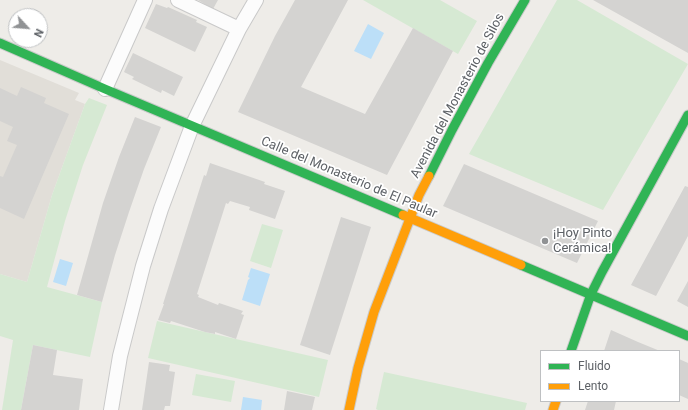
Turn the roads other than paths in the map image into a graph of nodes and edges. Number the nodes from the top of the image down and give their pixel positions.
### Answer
1 (146, 0) edge
2 (178, 0) edge
3 (256, 0) edge
4 (525, 0) edge
5 (239, 29) junction
6 (0, 43) edge
7 (105, 89) junction
8 (688, 115) edge
9 (192, 126) junction
10 (410, 218) junction
11 (591, 294) junction
12 (688, 336) edge
13 (571, 350) edge
14 (111, 410) edge
15 (348, 410) edge

1 - 7 street
2 - 5 street
3 - 5 street
4 - 10 street, Avenida del Monasterio de Silos
5 - 9 street
6 - 7 street, Calle del Monasterio de El Paular
7 - 9 street, Calle del Monasterio de El Paular
8 - 11 street
9 - 10 street, Calle del Monasterio de El Paular
9 - 14 street
10 - 11 street, Calle del Monasterio de El Paular
10 - 15 street, Avenida del Monasterio de Silos
11 - 12 street, Calle del Monasterio de El Paular
11 - 13 street

